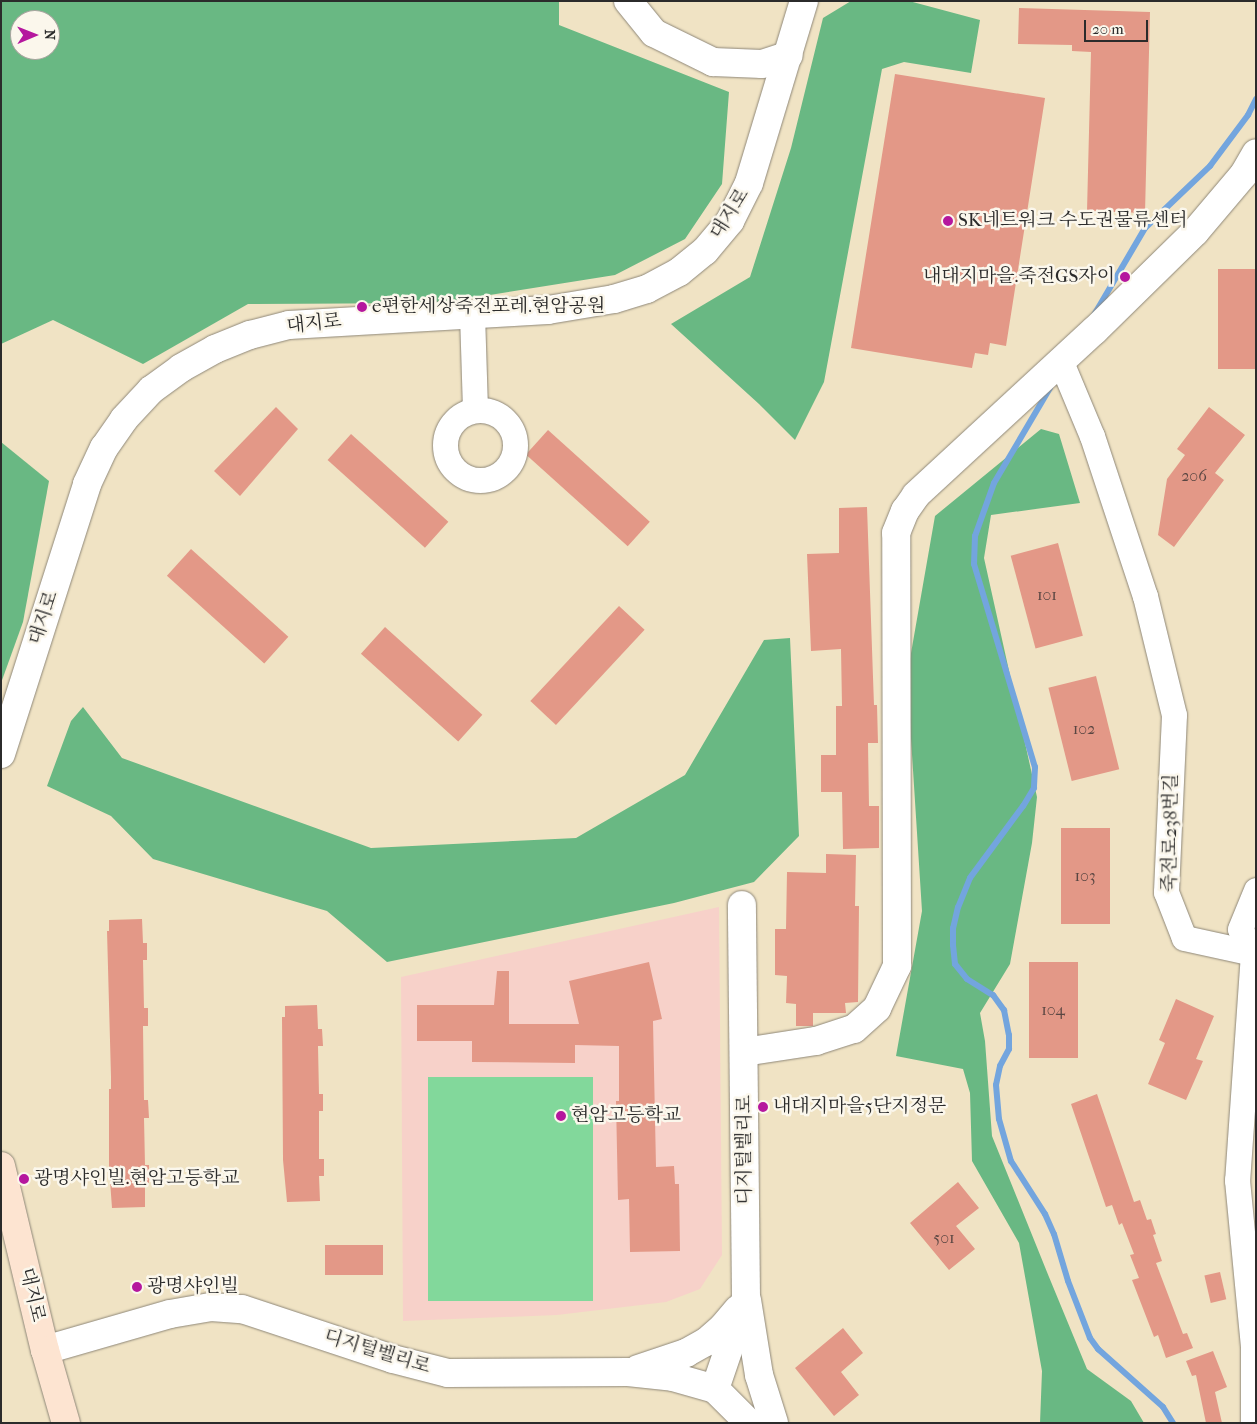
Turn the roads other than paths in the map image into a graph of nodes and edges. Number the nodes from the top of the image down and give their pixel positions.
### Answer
1 (628, 1) edge
2 (803, 6) edge
3 (789, 55) junction
4 (1256, 153) edge
5 (472, 314) junction
6 (1064, 369) junction
7 (475, 410) junction
8 (1, 754) edge
9 (1256, 890) edge
10 (742, 905) dead end
11 (1253, 953) junction
12 (744, 1052) junction
13 (1, 1166) edge
14 (746, 1298) junction
15 (45, 1350) junction
16 (628, 1372) junction
17 (715, 1389) junction
18 (66, 1423) edge
19 (749, 1423) edge
20 (774, 1423) edge
21 (1253, 1423) edge

1 - 3 street
2 - 3 street, 대지로
3 - 5 street, 대지로
4 - 6 street
5 - 7 street
5 - 8 street, 대지로
6 - 11 street, 죽전로238번길
6 - 12 street
7 - 7 street
9 - 11 street
10 - 12 street, 디지털벨리로
11 - 21 street
12 - 14 street, 디지털벨리로
13 - 15 main road, 대지로
14 - 16 street
14 - 17 street, 디지털벨리로
14 - 20 street
15 - 16 street, 디지털벨리로
15 - 18 main road, 대지로
16 - 17 street, 디지털벨리로
17 - 19 street, 디지털벨리로

